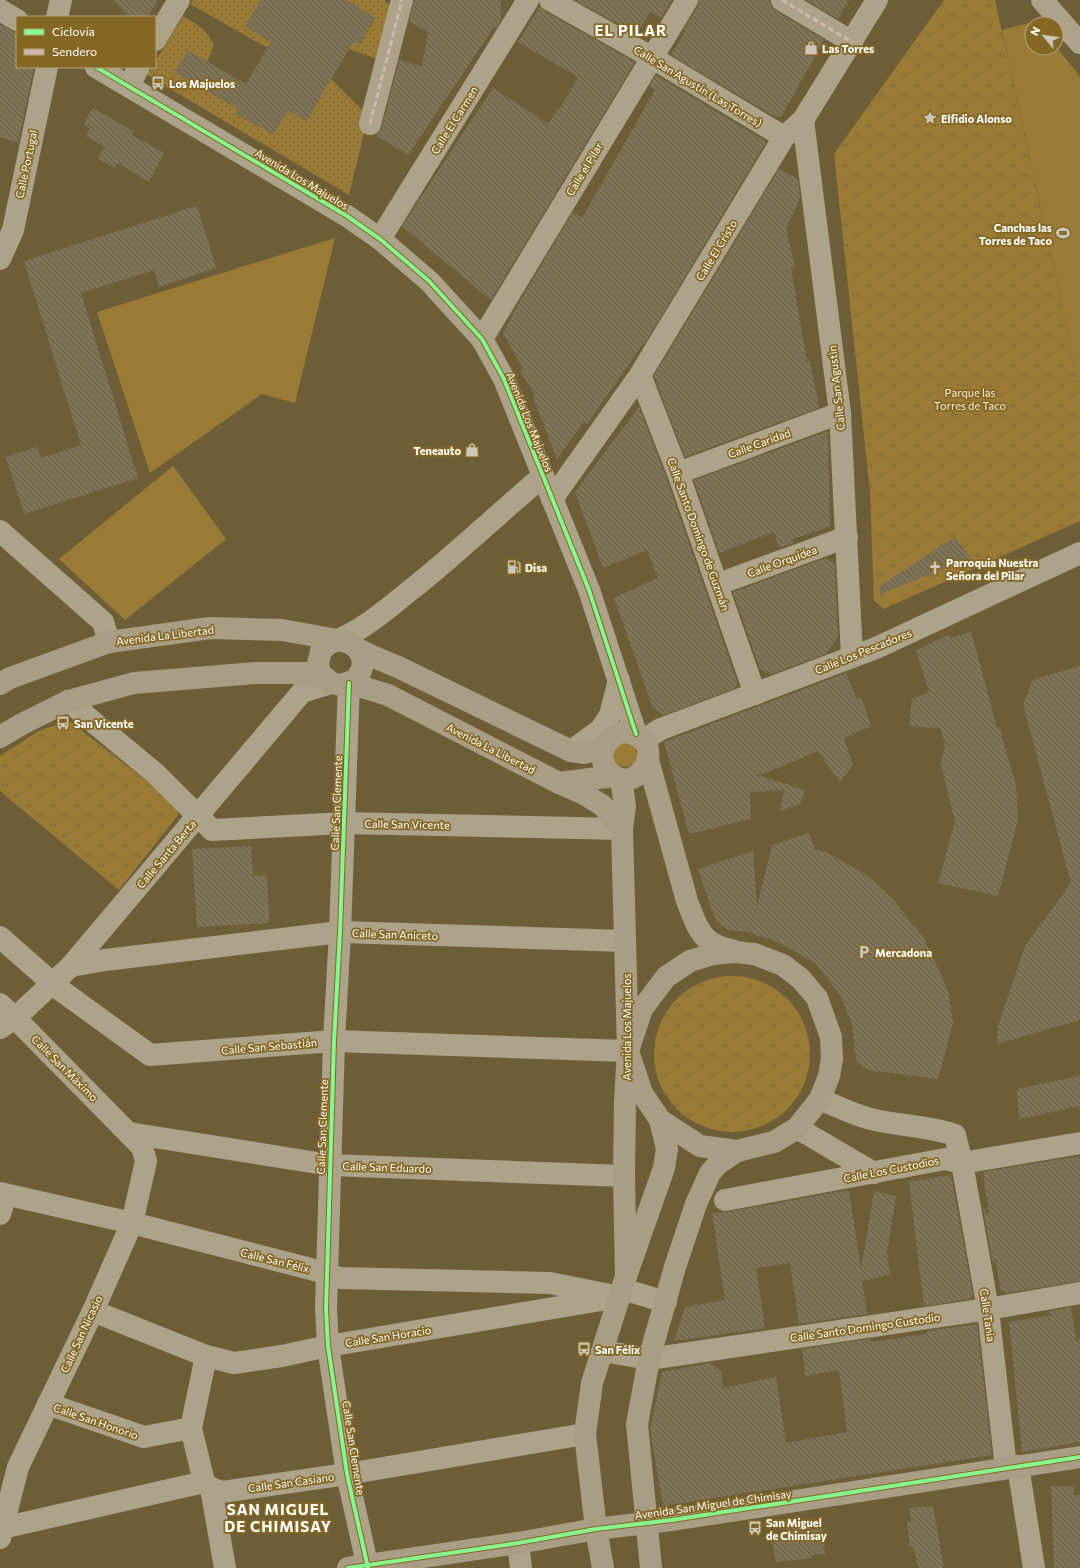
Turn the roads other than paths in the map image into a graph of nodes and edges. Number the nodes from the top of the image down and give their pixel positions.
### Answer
1 (61, 0) edge
2 (179, 0) edge
3 (402, 0) edge
4 (528, 0) edge
5 (550, 0) edge
6 (687, 0) edge
7 (782, 0) edge
8 (877, 0) edge
9 (1042, 0) edge
10 (0, 10) edge
11 (57, 16) edge
12 (16, 19) edge
13 (156, 38) edge
14 (852, 42) junction
15 (1080, 43) edge
16 (651, 57) junction
17 (47, 68) edge
18 (98, 68) edge
19 (139, 68) edge
20 (128, 86) junction
21 (804, 120) junction
22 (370, 124) dead end
23 (784, 138) junction
24 (380, 239) junction
25 (0, 260) edge
26 (482, 339) junction
27 (640, 375) junction
28 (840, 413) junction
29 (678, 473) junction
30 (543, 476) junction
31 (552, 499) junction
32 (0, 531) edge
33 (847, 537) junction
34 (1080, 553) edge
35 (718, 584) junction
36 (338, 640) junction
37 (110, 642) junction
38 (358, 649) junction
39 (852, 657) junction
40 (619, 679) junction
41 (334, 680) junction
42 (0, 684) edge
43 (755, 694) junction
44 (68, 701) junction
45 (0, 737) edge
46 (630, 743) junction
47 (571, 751) junction
48 (618, 778) junction
49 (559, 783) junction
50 (198, 817) junction
51 (344, 823) junction
52 (622, 829) junction
53 (101, 931) junction
54 (340, 932) junction
55 (0, 937) edge
56 (625, 941) junction
57 (735, 952) junction
58 (105, 960) junction
59 (71, 966) junction
60 (53, 984) junction
61 (5, 1017) edge
62 (334, 1041) junction
63 (628, 1051) junction
64 (820, 1099) junction
65 (660, 1120) junction
66 (797, 1128) junction
67 (129, 1133) junction
68 (1080, 1143) edge
69 (737, 1151) junction
70 (962, 1163) junction
71 (330, 1165) junction
72 (874, 1173) junction
73 (624, 1176) junction
74 (725, 1200) dead end
75 (2, 1201) edge
76 (132, 1223) junction
77 (326, 1273) junction
78 (623, 1287) junction
79 (1080, 1293) edge
80 (666, 1302) junction
81 (988, 1309) junction
82 (93, 1311) junction
83 (328, 1346) junction
84 (603, 1351) junction
85 (206, 1356) junction
86 (649, 1359) junction
87 (48, 1404) junction
88 (190, 1428) junction
89 (585, 1434) junction
90 (1080, 1457) edge
91 (1012, 1467) junction
92 (347, 1474) junction
93 (207, 1485) junction
94 (646, 1523) junction
95 (596, 1530) junction
96 (1, 1533) edge
97 (518, 1543) junction
98 (361, 1567) edge
99 (225, 1568) edge
100 (521, 1568) edge
101 (603, 1568) edge
102 (651, 1568) edge
103 (1034, 1568) edge

1 - 11 street
2 - 13 street
3 - 22 street
4 - 24 street, Calle El Carmen
5 - 16 street, Calle San Agustín (Las Torres)
6 - 16 street, Calle el Pilar
7 - 14 street
8 - 14 street, Calle El Cristo
9 - 15 street
10 - 12 street
14 - 21 street, Calle El Cristo
16 - 23 street, Calle San Agustín (Las Torres)
16 - 26 street, Calle el Pilar
17 - 25 street, Calle Portugal
18 - 20 street, Avenida Los Majuelos
19 - 20 street
20 - 24 street, Avenida Los Majuelos
21 - 23 street, Calle El Cristo
21 - 28 street, Calle San Agustìn
23 - 27 street, Calle El Cristo
24 - 26 street, Avenida Los Majuelos
26 - 30 street, Avenida Los Majuelos
27 - 29 street, Calle Santo Domingo de Guzmán
27 - 31 street, Calle El Cristo
28 - 29 street, Calle Caridad
28 - 33 street, Calle San Agustìn
29 - 35 street, Calle Santo Domingo de Guzmán
30 - 31 street, Avenida Los Majuelos
30 - 36 street
31 - 40 street, Avenida Los Majuelos
32 - 37 street
33 - 35 street, Calle Orquídea
33 - 39 street, Calle San Agustìn
34 - 39 street, Calle Los Pescadores
35 - 43 street, Calle Santo Domingo de Guzmán
36 - 37 street, Avenida La Libertad
36 - 38 street
36 - 41 street
37 - 42 street, Avenida La Libertad
38 - 41 street
38 - 47 street
39 - 43 street, Calle Los Pescadores
40 - 46 street, Avenida Los Majuelos
40 - 47 street
41 - 44 street, Avenida La Libertad
41 - 49 street, Avenida La Libertad
41 - 50 street, Calle Santa Berta
41 - 51 street, Calle San Clemente
43 - 46 street, Calle Los Pescadores
44 - 45 street, Avenida La Libertad
44 - 50 street, Calle San Vicente
46 - 47 street
46 - 48 street
46 - 48 street
46 - 57 street, Avenida Los Majuelos
48 - 49 street
48 - 52 street, Avenida Los Majuelos
49 - 52 street, Avenida La Libertad
50 - 51 street, Calle San Vicente
50 - 53 street, Calle Santa Berta
51 - 52 street, Calle San Vicente
51 - 54 street, Calle San Clemente
52 - 56 street, Avenida Los Majuelos
53 - 58 street
53 - 59 street, Calle Santa Berta
54 - 56 street, Calle San Aniceto
54 - 58 street, Calle San Aniceto
54 - 62 street, Calle San Clemente
55 - 60 street, Calle San Sebastián
56 - 63 street, Avenida Los Majuelos
57 - 63 street
57 - 64 street
58 - 59 street, Calle San Aniceto
59 - 60 street, Calle Santa Berta
60 - 61 street, Calle Santa Berta
60 - 62 street, Calle San Sebastián
61 - 67 street, Calle San Máximo
62 - 63 street, Calle San Sebastián
62 - 71 street, Calle San Clemente
63 - 65 street
63 - 73 street, Avenida Los Majuelos
64 - 66 street
64 - 70 street, Calle Tania
65 - 69 street
65 - 78 street, Avenida Los Majuelos
66 - 69 street
66 - 72 street
67 - 71 street, Calle San Eduardo
67 - 76 street, Calle San Nicasio
68 - 70 street, Calle Los Custodios
69 - 80 street
70 - 72 street, Calle Los Custodios
70 - 81 street, Calle Tania
71 - 73 street, Calle San Eduardo
71 - 77 street, Calle San Clemente
72 - 74 street, Calle Los Custodios
73 - 78 street, Avenida Los Majuelos
75 - 76 street, Calle San Félix
76 - 77 street, Calle San Félix
76 - 82 street, Calle San Nicasio
77 - 78 street, Calle San Félix
77 - 83 street, Calle San Clemente
78 - 80 street, Calle San Félix
78 - 83 street, Calle San Horacio
78 - 84 street, Avenida Los Majuelos
79 - 81 street, Calle Santo Domingo Custodio
80 - 86 street
81 - 86 street, Calle Santo Domingo Custodio
81 - 91 street, Calle Tania
82 - 85 street, Calle San Horacio
82 - 87 street, Calle San Nicasio
83 - 85 street, Calle San Horacio
83 - 92 street, Calle San Clemente
84 - 86 street, Calle Santo Domingo Custodio
84 - 89 street, Avenida Los Majuelos
85 - 88 street
86 - 94 street
87 - 88 street, Calle San Honorio
87 - 96 street, Calle San Nicasio
88 - 93 street
89 - 92 street, Calle San Casiano
89 - 95 street, Avenida Los Majuelos
90 - 91 street, Avenida San Miguel de Chimisay
91 - 94 street, Avenida San Miguel de Chimisay
91 - 103 street, Calle Tania
92 - 93 street, Calle San Casiano
92 - 98 street, Calle San Clemente
93 - 96 street, Calle San Casiano
93 - 99 street
94 - 95 street, Avenida San Miguel de Chimisay
94 - 102 street
95 - 97 street, Avenida San Miguel de Chimisay
95 - 101 street, Avenida Los Majuelos
97 - 98 street, Avenida San Miguel de Chimisay
97 - 100 street

